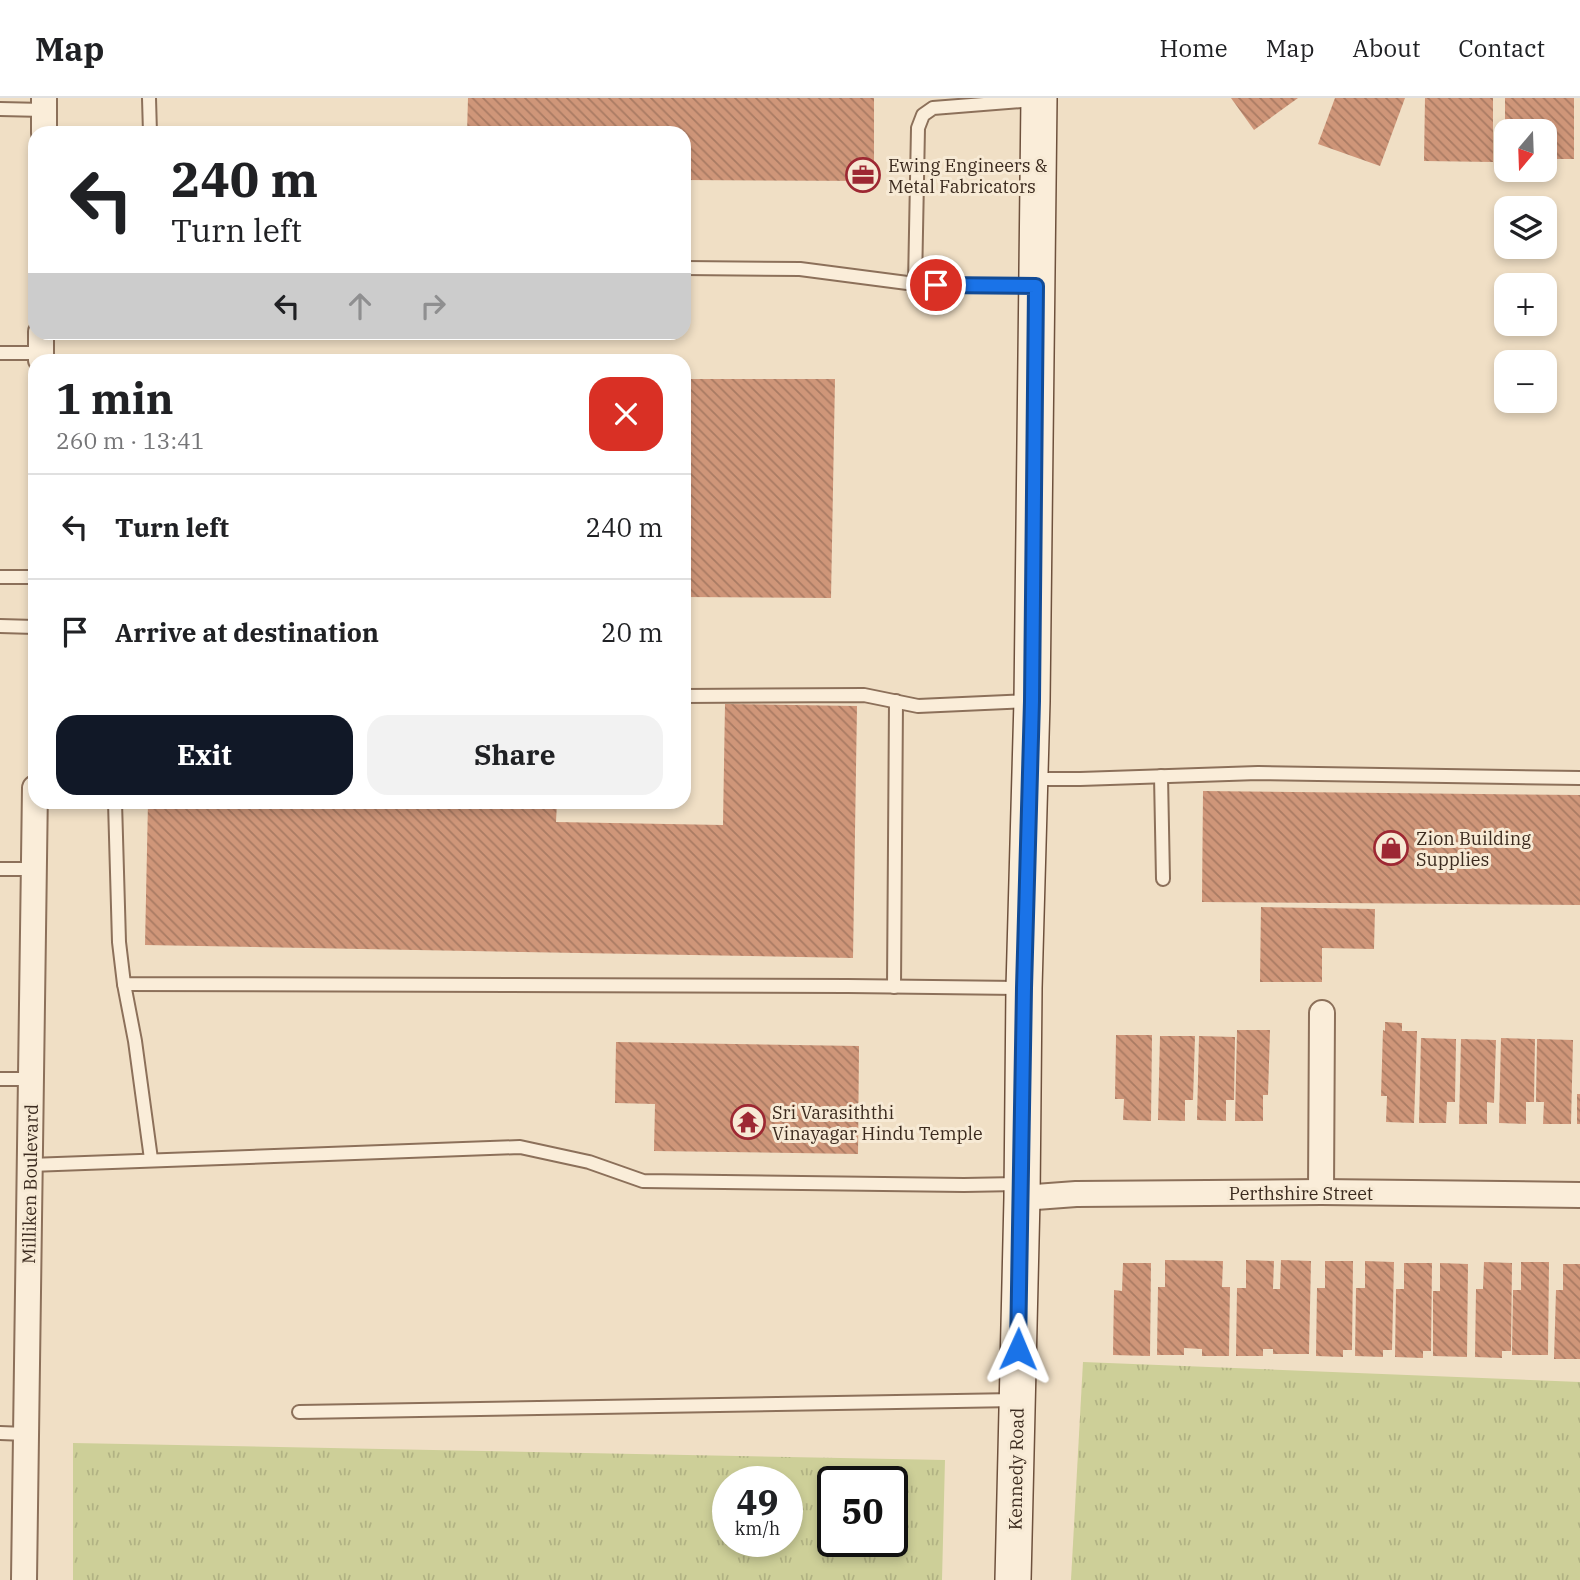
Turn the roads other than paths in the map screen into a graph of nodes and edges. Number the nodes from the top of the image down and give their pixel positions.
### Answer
1 (149, 98) edge
2 (1039, 99) edge
3 (0, 109) edge
4 (44, 114) edge
5 (150, 126) edge
6 (691, 268) edge
7 (915, 284) junction
8 (1036, 286) junction
9 (41, 349) edge
10 (0, 353) edge
11 (0, 577) edge
12 (28, 577) edge
13 (0, 626) edge
14 (28, 627) edge
15 (691, 696) edge
16 (896, 701) junction
17 (1032, 701) junction
18 (1161, 776) junction
19 (1580, 778) edge
20 (1030, 779) junction
21 (35, 809) edge
22 (115, 809) edge
23 (0, 869) edge
24 (34, 869) junction
25 (1163, 879) dead end
26 (124, 984) junction
27 (894, 987) junction
28 (1024, 988) junction
29 (1322, 1013) dead end
30 (0, 1079) edge
31 (31, 1079) junction
32 (151, 1159) junction
33 (30, 1165) junction
34 (1022, 1191) junction
35 (1321, 1192) junction
36 (1580, 1195) edge
37 (1017, 1400) junction
38 (299, 1412) dead end
39 (0, 1433) edge
40 (26, 1434) junction
41 (24, 1580) edge
42 (1013, 1580) edge

1 - 5 lane
2 - 7 lane
2 - 8 main road, Kennedy Road
3 - 4 lane
6 - 7 lane
7 - 8 lane
8 - 17 main road, Kennedy Road
9 - 10 lane
11 - 12 lane
13 - 14 lane
15 - 16 lane
16 - 17 lane
16 - 27 lane
17 - 20 main road, Kennedy Road
18 - 19 lane
18 - 20 lane
18 - 25 lane
20 - 28 main road, Kennedy Road
21 - 24 street, Milliken Boulevard
22 - 26 lane
23 - 24 lane
24 - 31 street, Milliken Boulevard
26 - 27 lane
26 - 32 lane
27 - 28 lane
28 - 34 main road, Kennedy Road
29 - 35 street
30 - 31 lane
31 - 33 street, Milliken Boulevard
32 - 33 lane
32 - 34 lane
33 - 40 street, Milliken Boulevard
34 - 35 street, Perthshire Street
34 - 37 main road, Kennedy Road
35 - 36 street, Perthshire Street
37 - 38 lane
37 - 42 main road, Kennedy Road
39 - 40 lane
40 - 41 street, Milliken Boulevard

